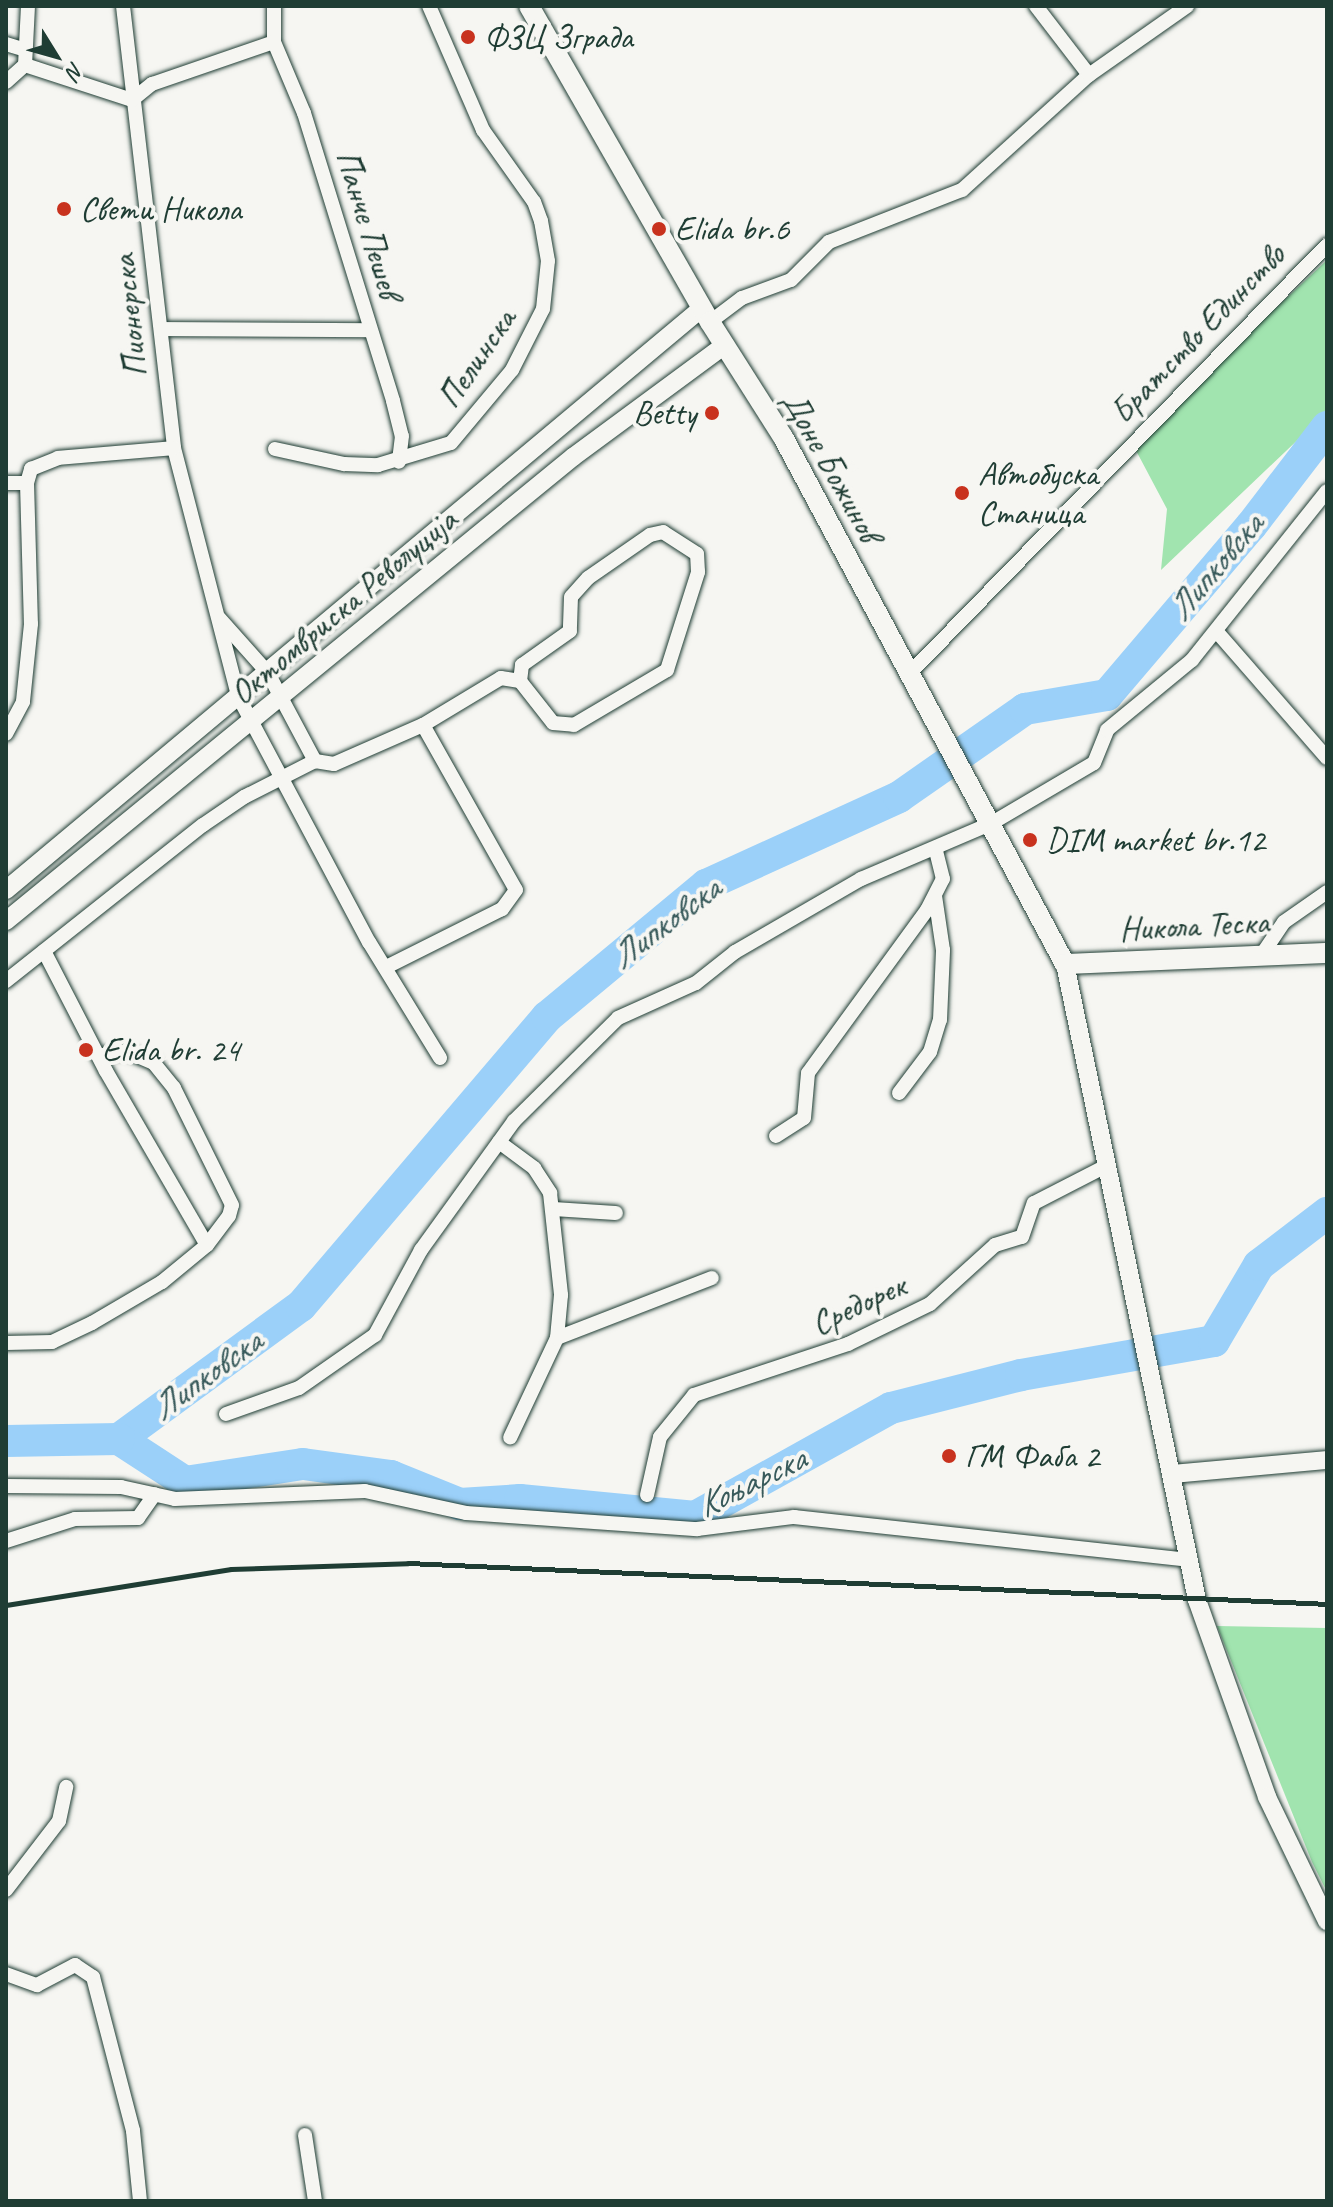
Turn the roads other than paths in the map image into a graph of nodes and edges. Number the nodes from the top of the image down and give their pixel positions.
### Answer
1 (28, 6) edge
2 (123, 6) edge
3 (274, 6) edge
4 (429, 6) edge
5 (529, 6) edge
6 (1036, 6) edge
7 (1187, 6) edge
8 (274, 42) junction
9 (6, 44) edge
10 (26, 58) junction
11 (1089, 75) junction
12 (6, 82) edge
13 (132, 100) junction
14 (1327, 245) edge
15 (706, 315) junction
16 (161, 329) junction
17 (369, 330) junction
18 (725, 345) junction
19 (174, 448) junction
20 (275, 449) dead end
21 (399, 462) junction
22 (6, 483) edge
23 (27, 483) junction
24 (1327, 491) edge
25 (217, 615) junction
26 (1217, 632) junction
27 (911, 672) junction
28 (268, 673) junction
29 (520, 681) junction
30 (238, 696) junction
31 (282, 697) junction
32 (252, 722) junction
33 (423, 725) junction
34 (7, 733) edge
35 (1327, 758) edge
36 (315, 761) junction
37 (280, 778) junction
38 (992, 823) junction
39 (936, 850) junction
40 (6, 890) edge
41 (1327, 892) edge
42 (935, 896) junction
43 (6, 921) edge
44 (44, 951) junction
45 (1263, 953) junction
46 (1327, 953) edge
47 (1065, 964) junction
48 (386, 967) junction
49 (6, 981) edge
50 (98, 1056) junction
51 (440, 1058) dead end
52 (899, 1093) dead end
53 (776, 1136) dead end
54 (499, 1142) junction
55 (1108, 1165) junction
56 (553, 1209) junction
57 (616, 1213) dead end
58 (207, 1245) junction
59 (712, 1278) dead end
60 (557, 1338) junction
61 (6, 1343) edge
62 (226, 1414) dead end
63 (510, 1438) dead end
64 (1327, 1460) edge
65 (1173, 1474) junction
66 (6, 1486) edge
67 (155, 1494) junction
68 (647, 1495) dead end
69 (6, 1541) edge
70 (1191, 1560) junction
71 (66, 1787) dead end
72 (6, 1890) edge
73 (1327, 1921) edge
74 (6, 1974) edge
75 (305, 2135) dead end
76 (140, 2201) edge
77 (315, 2201) edge

1 - 10 street
2 - 13 street, Пионерска
3 - 8 street, Панче Пешев
4 - 21 street, Пелинска
5 - 15 main road, Доне Божинов
6 - 11 street
7 - 11 street
8 - 13 street
8 - 17 street, Панче Пешев
9 - 10 street
10 - 12 street
10 - 13 street
11 - 15 street
13 - 16 street, Пионерска
14 - 27 street, Братство Единство
15 - 18 main road, Доне Божинов
15 - 28 street, Октомвриска Револуција
16 - 17 street
16 - 19 street, Пионерска
17 - 21 street, Панче Пешев
18 - 27 main road, Доне Божинов
18 - 31 street, Октомвриска Револуција
19 - 23 street
19 - 25 street, Пионерска
20 - 21 street, Пелинска
22 - 23 street
23 - 34 street
24 - 26 street
25 - 28 street, Пионерска
25 - 30 street, Пионерска
26 - 35 street
26 - 38 street
27 - 38 main road, Доне Божинов
28 - 30 street, Октомвриска Револуција
28 - 31 street, Пионерска
29 - 29 street
29 - 33 street
30 - 32 street, Пионерска
30 - 40 street, Октомвриска Револуција
31 - 32 street, Октомвриска Револуција
31 - 36 street, Пионерска
32 - 37 street, Пионерска
32 - 43 street, Октомвриска Револуција
33 - 36 street
33 - 48 street
36 - 37 street
37 - 44 street
37 - 48 street, Пионерска
38 - 39 street
38 - 47 main road, Доне Божинов
39 - 42 street
39 - 54 street
41 - 45 street
42 - 52 street
42 - 53 street
44 - 49 street
44 - 50 street
45 - 46 main road, Никола Теска
45 - 47 main road, Никола Теска
47 - 55 street
48 - 51 street, Пионерска
50 - 58 street
50 - 58 street
54 - 56 street
54 - 62 street
55 - 65 street
55 - 68 street, Средорек
56 - 57 street
56 - 60 street
58 - 61 street
59 - 60 street
60 - 63 street
64 - 65 street
65 - 70 street
66 - 67 street
67 - 69 street
67 - 70 street
70 - 73 street
71 - 72 street
74 - 76 street
75 - 77 street

